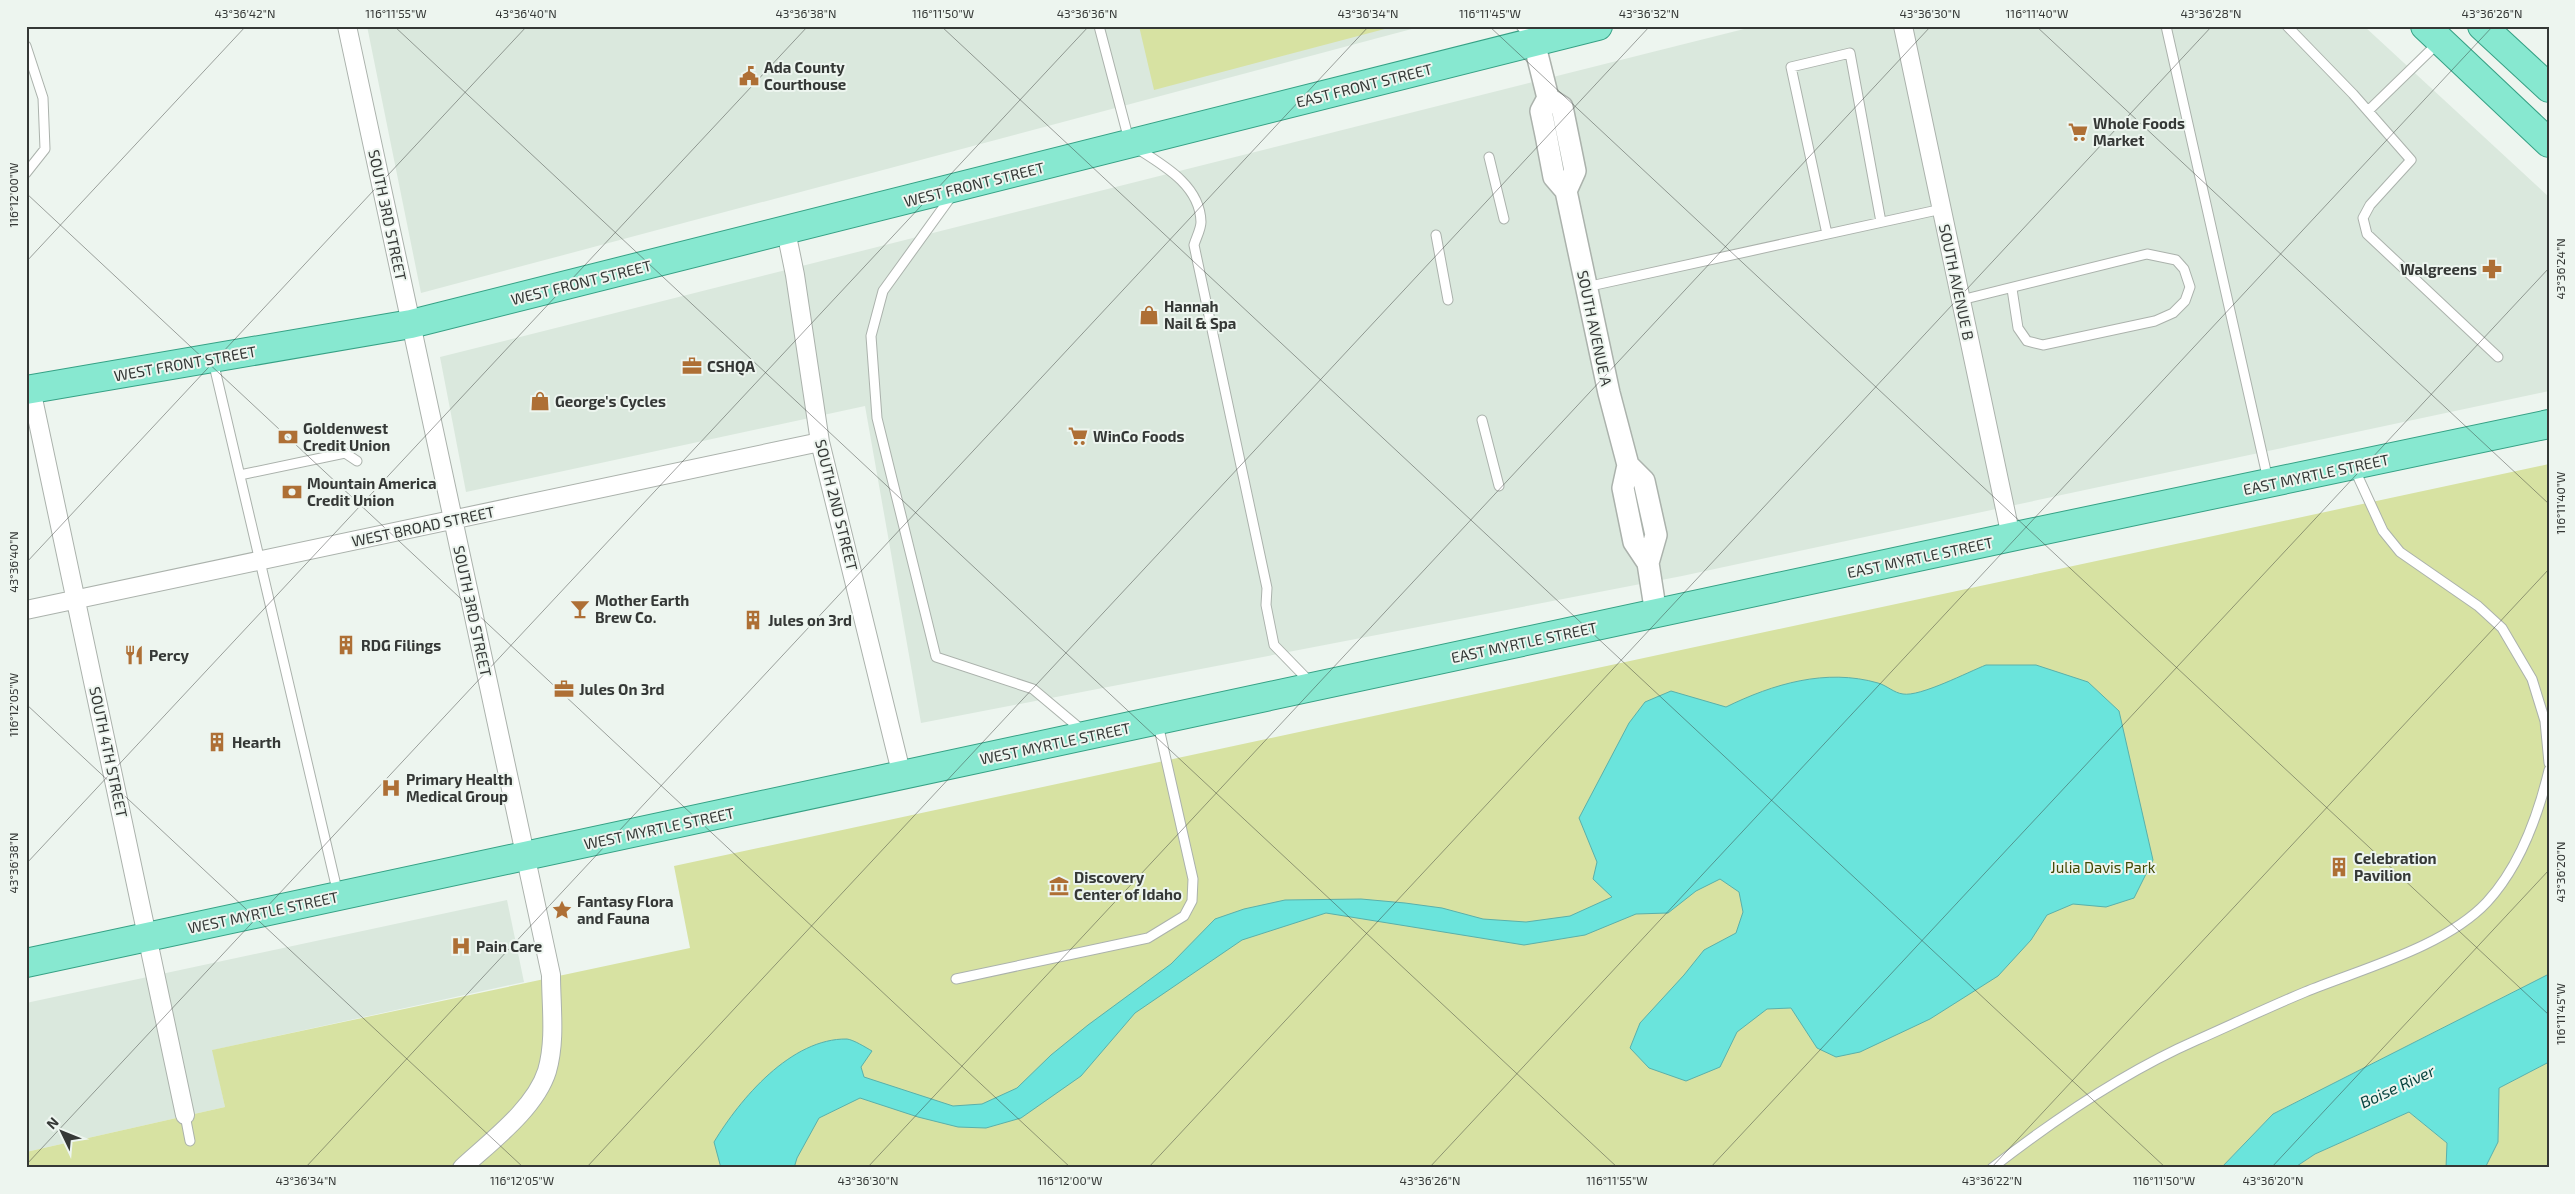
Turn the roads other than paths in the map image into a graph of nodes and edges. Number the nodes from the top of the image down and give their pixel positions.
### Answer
1 (347, 26) edge
2 (1099, 26) edge
3 (1598, 26) edge
4 (1903, 26) edge
5 (2166, 26) edge
6 (2287, 26) edge
7 (2482, 26) edge
8 (1530, 32) edge
9 (2433, 33) edge
10 (26, 46) edge
11 (2549, 88) edge
12 (2368, 111) junction
13 (2549, 143) edge
14 (1130, 144) junction
15 (1489, 157) dead end
16 (26, 174) edge
17 (958, 188) junction
18 (1942, 209) junction
19 (1504, 219) dead end
20 (1881, 222) junction
21 (786, 231) junction
22 (1436, 234) dead end
23 (1826, 234) junction
24 (1586, 287) junction
25 (2012, 288) junction
26 (1448, 300) dead end
27 (1961, 300) junction
28 (411, 324) junction
29 (2498, 357) dead end
30 (213, 358) junction
31 (29, 390) edge
32 (1482, 420) dead end
33 (2549, 424) edge
34 (820, 442) junction
35 (357, 461) dead end
36 (2353, 466) junction
37 (240, 475) junction
38 (2269, 483) junction
39 (1500, 486) dead end
40 (453, 520) junction
41 (2011, 537) junction
42 (260, 561) junction
43 (76, 600) junction
44 (26, 610) edge
45 (1656, 614) junction
46 (1303, 690) junction
47 (1158, 721) junction
48 (1088, 736) junction
49 (2549, 763) edge
50 (2549, 770) edge
51 (902, 776) junction
52 (525, 856) junction
53 (338, 896) junction
54 (149, 937) junction
55 (26, 963) edge
56 (956, 979) dead end
57 (185, 1115) joint
58 (190, 1141) dead end
59 (462, 1168) edge
60 (1992, 1168) edge

1 - 28 street, SOUTH 3RD STREET
2 - 14 lane
3 - 8 main road, EAST FRONT STREET
4 - 18 street, SOUTH AVENUE B
5 - 38 lane
6 - 12 lane
7 - 11 main road
8 - 14 main road, EAST FRONT STREET
8 - 24 street, SOUTH AVENUE A
9 - 12 lane
9 - 13 main road
10 - 16 lane
12 - 29 lane
14 - 17 main road, WEST FRONT STREET
14 - 46 lane
15 - 19 lane
17 - 21 main road, WEST FRONT STREET
17 - 48 lane
18 - 20 lane
18 - 27 street, SOUTH AVENUE B
20 - 23 lane
20 - 23 lane
21 - 28 main road, WEST FRONT STREET
21 - 34 street, SOUTH 2ND STREET
22 - 26 lane
23 - 24 lane
24 - 45 street, SOUTH AVENUE A
25 - 25 lane
25 - 27 lane
27 - 41 street, SOUTH AVENUE B
28 - 30 main road, WEST FRONT STREET
28 - 40 street, SOUTH 3RD STREET
30 - 31 main road, WEST FRONT STREET
30 - 37 lane
31 - 43 street, SOUTH 4TH STREET
32 - 39 lane
33 - 36 main road, EAST MYRTLE STREET
34 - 40 street, WEST BROAD STREET
34 - 51 street, SOUTH 2ND STREET
35 - 37 lane
36 - 38 main road, EAST MYRTLE STREET
36 - 49 lane
37 - 42 lane
38 - 41 main road, EAST MYRTLE STREET
40 - 42 street, WEST BROAD STREET
40 - 52 street, SOUTH 3RD STREET
41 - 45 main road, EAST MYRTLE STREET
42 - 43 street, WEST BROAD STREET
42 - 53 lane
43 - 44 street, WEST BROAD STREET
43 - 54 street, SOUTH 4TH STREET
45 - 46 main road, EAST MYRTLE STREET
46 - 47 main road, WEST MYRTLE STREET
47 - 48 main road, WEST MYRTLE STREET
47 - 56 lane
48 - 51 main road, WEST MYRTLE STREET
50 - 60 lane
51 - 52 main road, WEST MYRTLE STREET
52 - 53 main road, WEST MYRTLE STREET
52 - 59 street, SOUTH 3RD STREET
53 - 54 main road, WEST MYRTLE STREET
54 - 55 main road, WEST MYRTLE STREET
54 - 57 street, SOUTH 4TH STREET
57 - 58 lane

